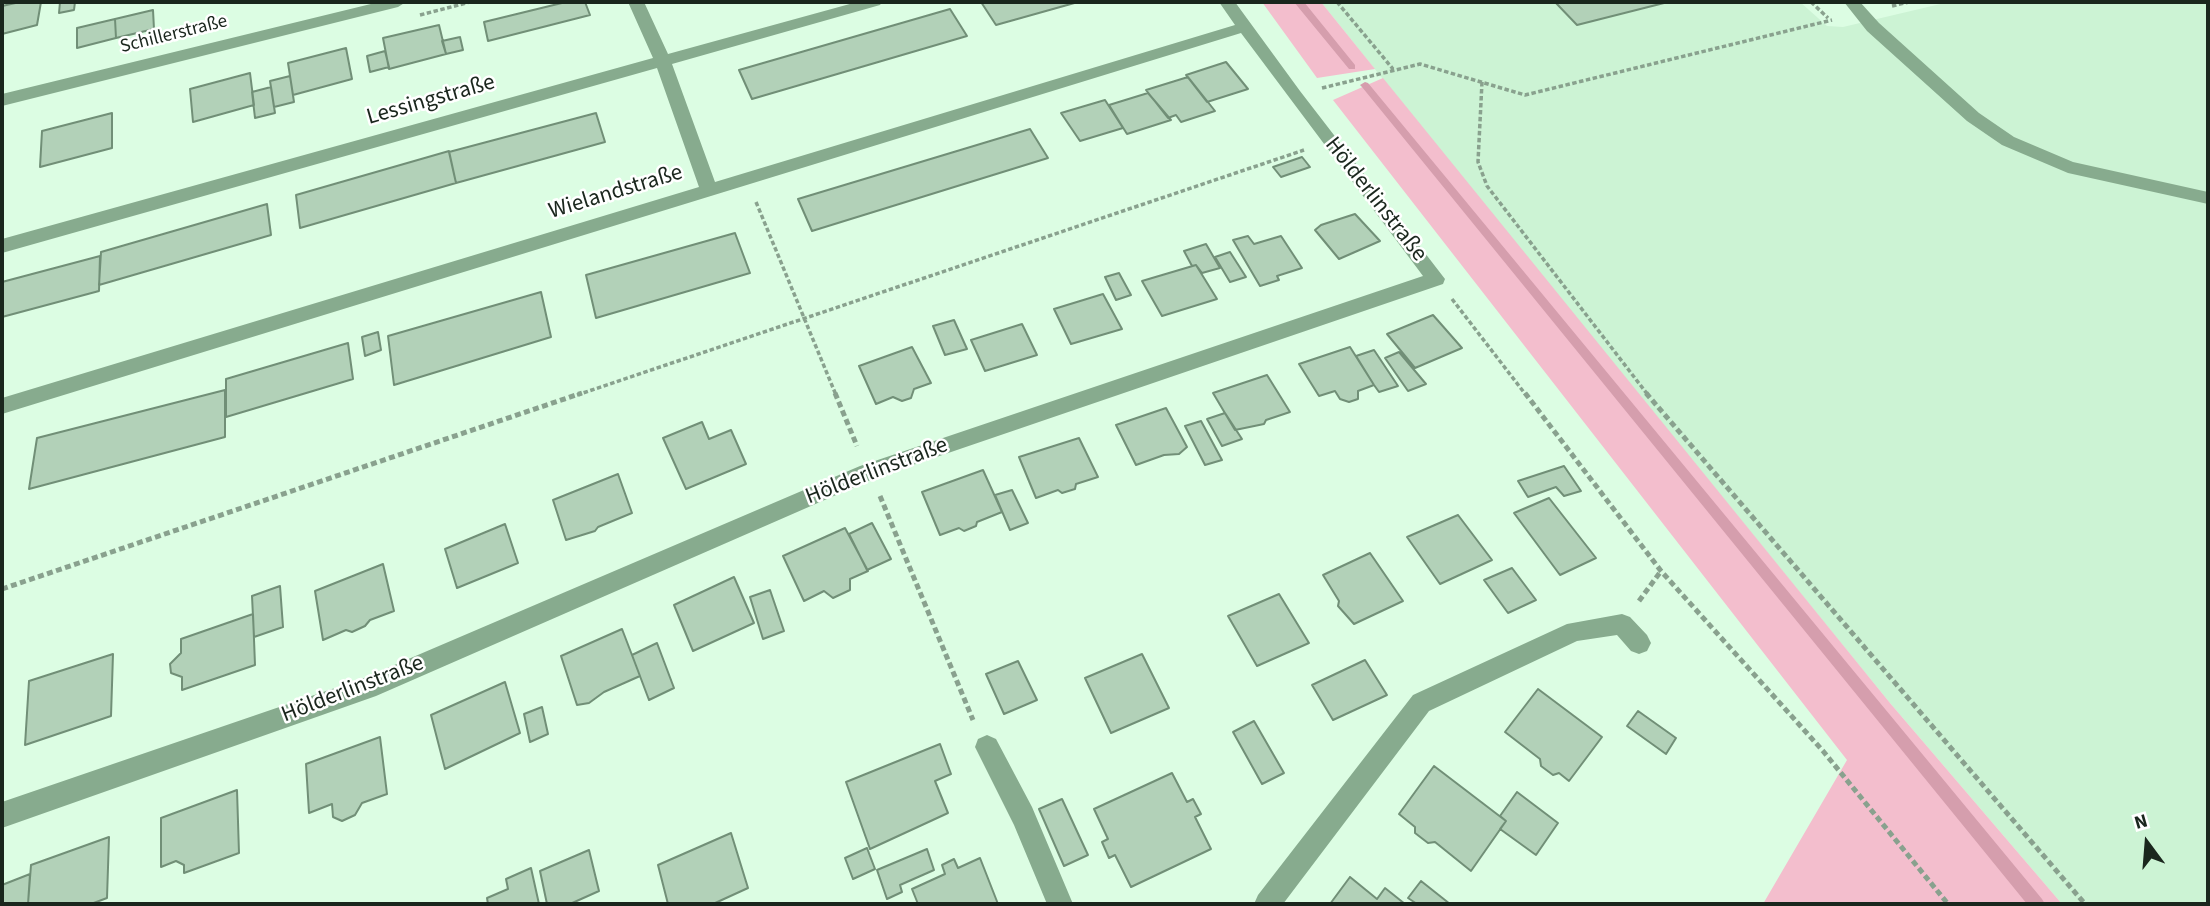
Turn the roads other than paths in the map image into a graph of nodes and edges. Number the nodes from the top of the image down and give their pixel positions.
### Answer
1 (398, 2) edge
2 (636, 2) edge
3 (874, 2) edge
4 (1227, 2) edge
5 (1856, 8) edge
6 (1245, 27) junction
7 (662, 60) junction
8 (2, 100) edge
9 (709, 190) junction
10 (2208, 198) edge
11 (2, 246) edge
12 (2, 406) edge
13 (1639, 643) dead end
14 (987, 747) road end
15 (2, 815) edge
16 (1060, 904) edge
17 (1266, 904) edge

1 - 8 street, Schillerstraße
2 - 7 street
3 - 7 street, Lessingstraße
4 - 6 street, Hölderlinstraße
5 - 10 street
6 - 9 street, Wielandstraße
6 - 15 street, Hölderlinstraße
7 - 9 street
7 - 11 street, Lessingstraße
9 - 12 street, Wielandstraße
13 - 17 street
14 - 16 street

